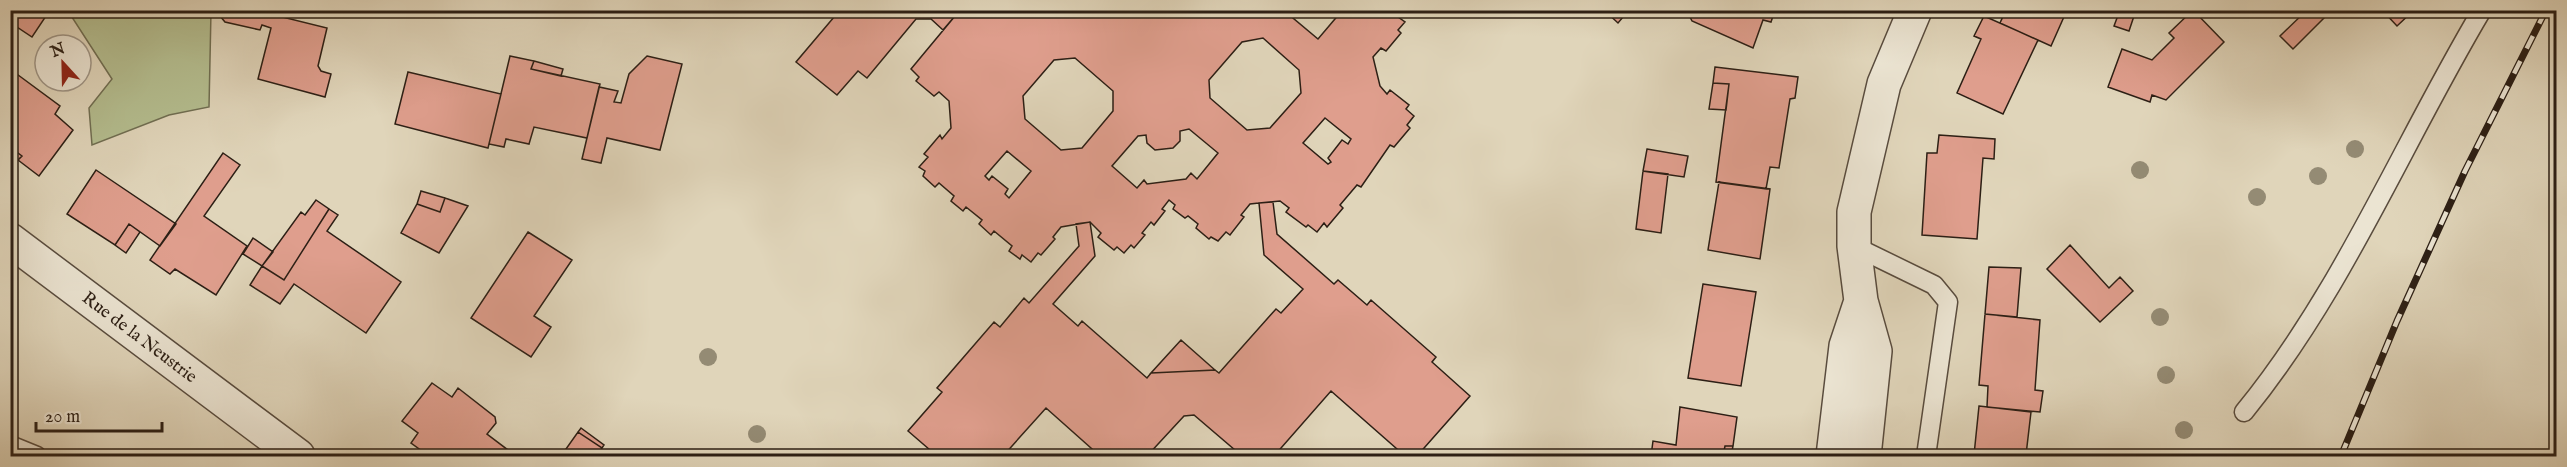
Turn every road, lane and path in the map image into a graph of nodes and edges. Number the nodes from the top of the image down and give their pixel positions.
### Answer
1 (1915, 10) edge
2 (2482, 10) edge
3 (10, 240) edge
4 (1854, 246) junction
5 (1861, 301) junction
6 (2244, 412) dead end
7 (10, 445) edge
8 (37, 456) edge
9 (298, 456) edge
10 (1833, 456) edge
11 (1864, 456) edge
12 (1926, 456) edge

1 - 4 street
2 - 6 lane
3 - 9 street, Rue de la Neustrie
4 - 5 street
4 - 12 lane
5 - 10 street
5 - 11 street
7 - 8 lane

